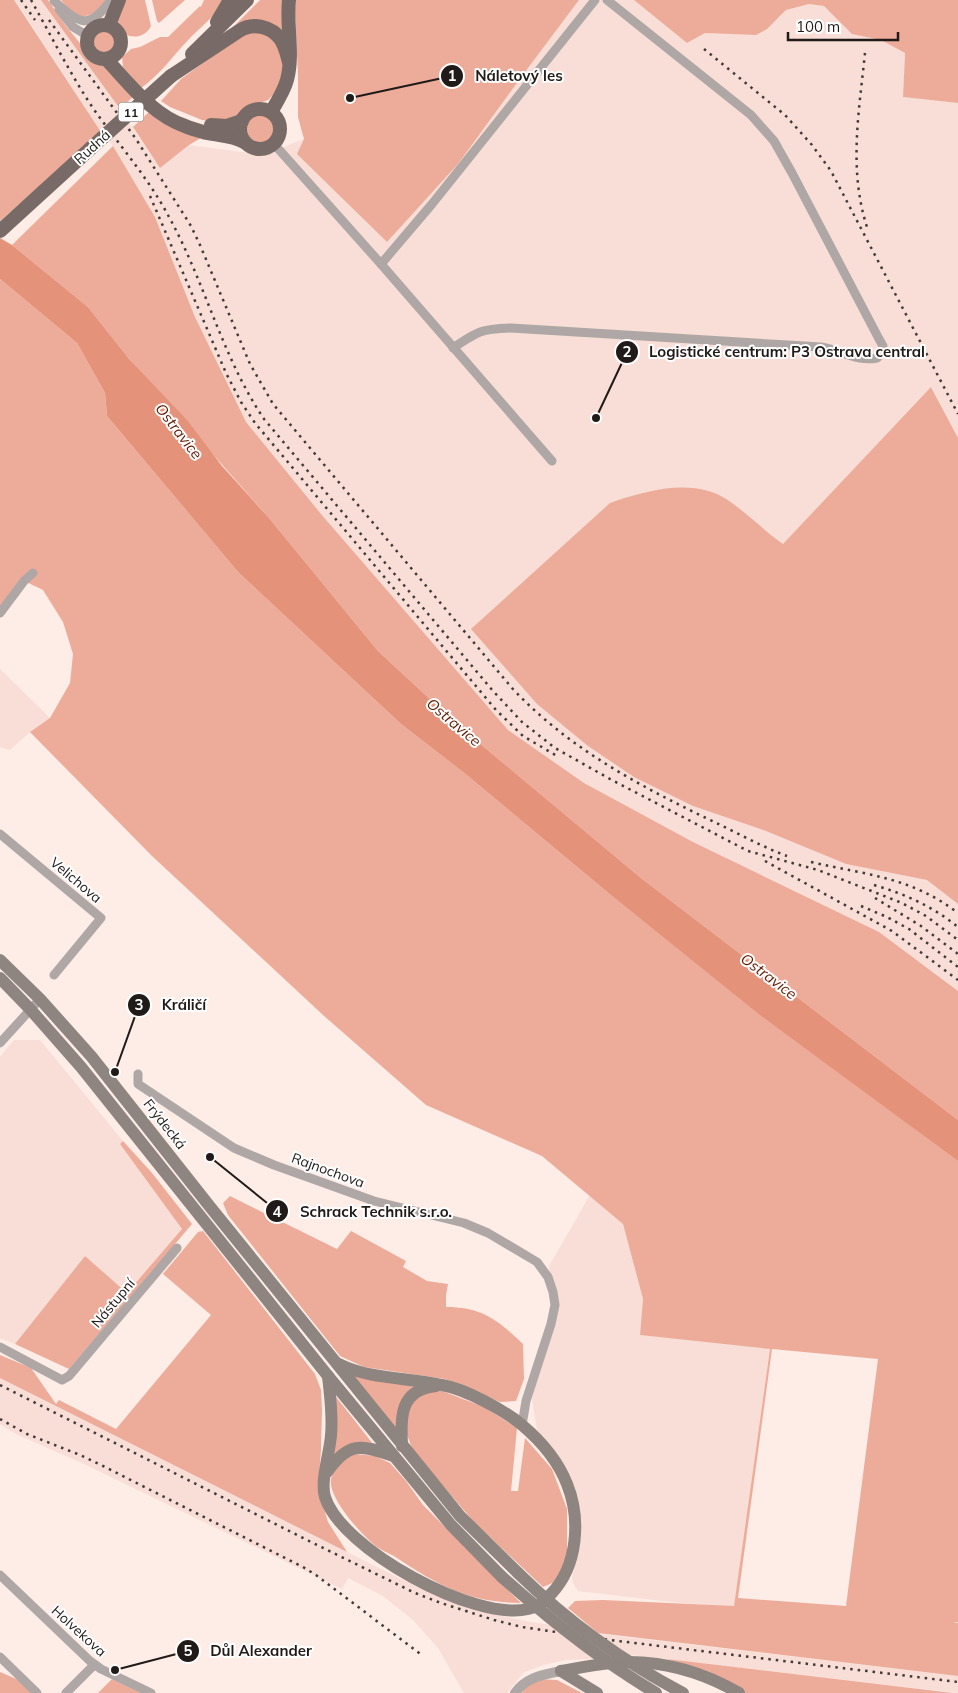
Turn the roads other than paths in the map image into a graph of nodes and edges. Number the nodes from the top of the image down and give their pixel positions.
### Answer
1 (54, 0) edge
2 (111, 0) edge
3 (119, 0) edge
4 (230, 0) edge
5 (247, 0) edge
6 (289, 0) edge
7 (595, 0) edge
8 (607, 0) edge
9 (109, 25) junction
10 (88, 36) junction
11 (194, 53) junction
12 (111, 57) junction
13 (289, 62) junction
14 (170, 76) junction
15 (271, 112) junction
16 (242, 121) junction
17 (244, 142) junction
18 (274, 144) junction
19 (0, 231) edge
20 (381, 264) junction
21 (453, 348) junction
22 (552, 461) dead end
23 (33, 573) dead end
24 (0, 614) edge
25 (0, 834) edge
26 (0, 960) edge
27 (54, 976) dead end
28 (0, 978) edge
29 (40, 999) junction
30 (30, 1009) junction
31 (0, 1043) edge
32 (138, 1074) dead end
33 (177, 1248) dead end
34 (0, 1347) edge
35 (336, 1362) junction
36 (328, 1376) junction
37 (444, 1385) junction
38 (522, 1425) junction
39 (402, 1446) junction
40 (394, 1457) junction
41 (325, 1474) junction
42 (0, 1575) edge
43 (0, 1657) edge
44 (94, 1665) junction
45 (560, 1671) junction
46 (37, 1693) edge
47 (66, 1693) edge
48 (150, 1693) edge
49 (515, 1693) edge
50 (596, 1693) edge
51 (656, 1693) edge
52 (683, 1693) edge
53 (739, 1693) edge

1 - 2 street
1 - 10 street
3 - 9 main road
4 - 11 main road
5 - 11 main road, Rudná / 11
6 - 13 main road
7 - 20 street
8 - 21 street
9 - 10 main road
9 - 12 main road
10 - 12 main road
11 - 14 main road, Rudná / 11
12 - 16 main road
12 - 17 main road
13 - 14 main road
13 - 15 main road
14 - 19 main road, Rudná / 11, bridge
15 - 16 main road
15 - 18 main road
16 - 17 main road
17 - 18 main road
18 - 20 street
20 - 21 street
21 - 22 street
23 - 24 street
25 - 27 street, Velichova
26 - 29 main road, Frýdecká
28 - 30 main road
29 - 30 street
29 - 35 main road, Frýdecká
30 - 31 street
30 - 36 main road
32 - 38 street, Rajnochova
33 - 34 street, Nástupní
35 - 37 main road
35 - 39 main road, Frýdecká
36 - 40 main road
36 - 41 main road
37 - 38 main road
37 - 39 main road
38 - 41 main road
39 - 52 main road, Frýdecká, bridge
40 - 41 main road
40 - 51 main road, bridge
42 - 44 street, Holvekova
43 - 46 street
44 - 47 street
44 - 48 street, Holvekova
45 - 49 street
45 - 50 main road
45 - 53 main road

